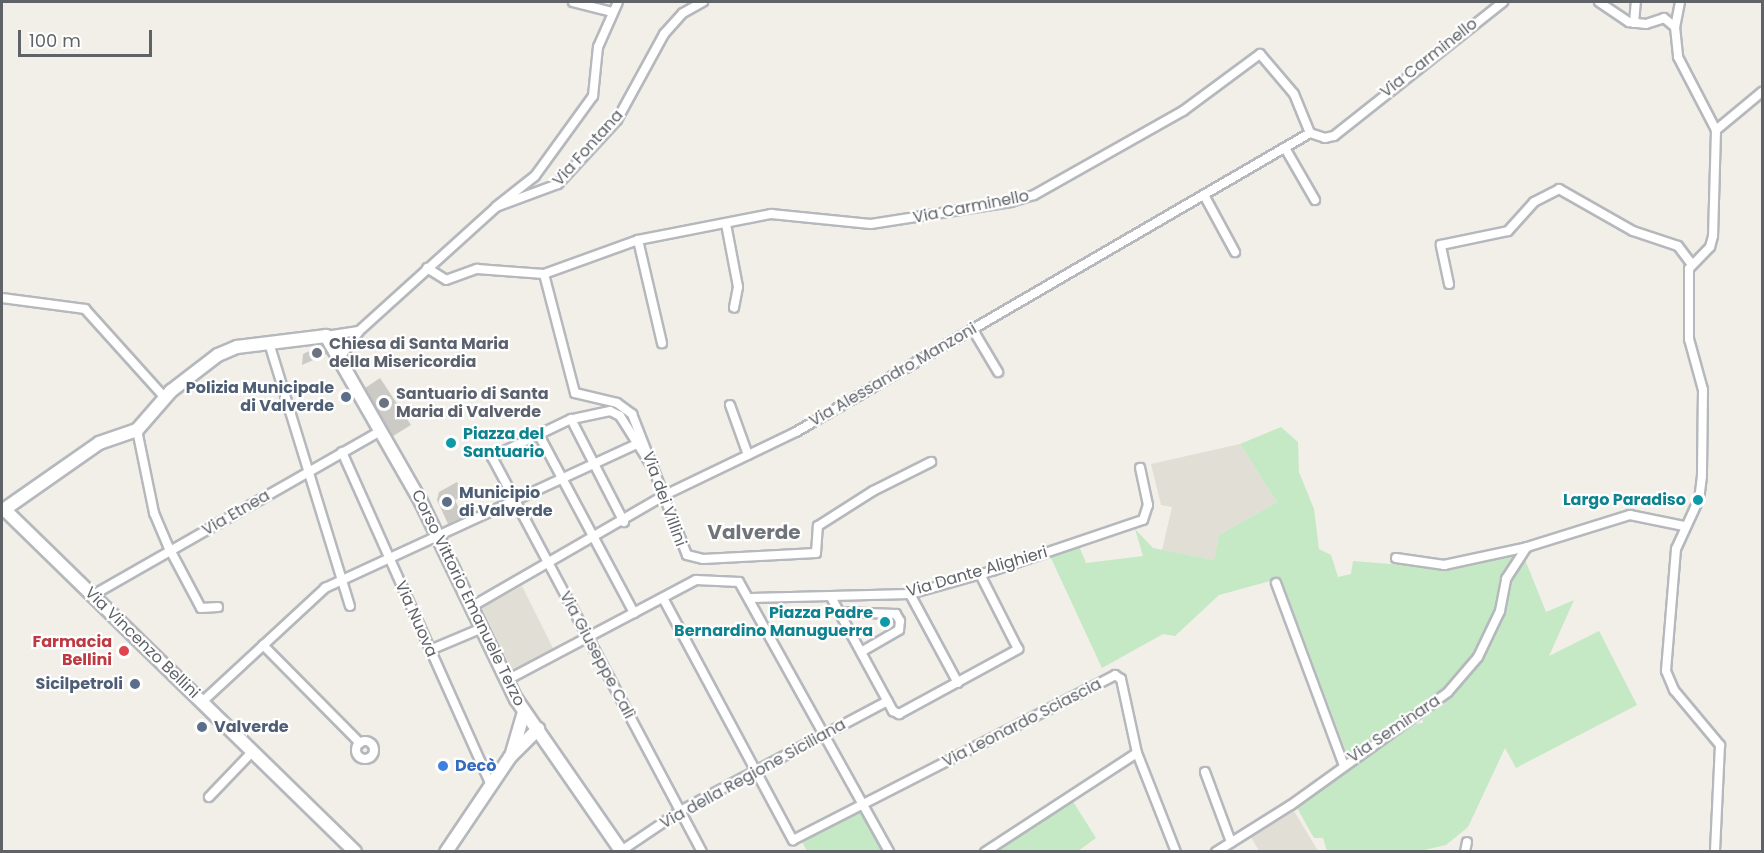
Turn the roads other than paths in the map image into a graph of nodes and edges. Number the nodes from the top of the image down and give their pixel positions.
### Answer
1 (573, 2) edge
2 (618, 2) edge
3 (703, 2) edge
4 (1503, 2) edge
5 (1599, 2) edge
6 (1636, 2) edge
7 (1680, 2) edge
8 (612, 12) junction
9 (1634, 23) junction
10 (1675, 27) junction
11 (1762, 92) edge
12 (1716, 130) junction
13 (1310, 134) junction
14 (1285, 148) junction
15 (1204, 195) junction
16 (1315, 200) dead end
17 (496, 207) junction
18 (726, 224) junction
19 (638, 240) junction
20 (1235, 252) dead end
21 (1690, 262) junction
22 (427, 268) junction
23 (544, 274) junction
24 (1449, 284) dead end
25 (2, 298) edge
26 (734, 308) dead end
27 (972, 330) junction
28 (359, 331) junction
29 (326, 336) junction
30 (662, 342) dead end
31 (269, 343) junction
32 (339, 358) junction
33 (998, 372) dead end
34 (165, 398) junction
35 (730, 405) dead end
36 (571, 419) junction
37 (137, 430) junction
38 (380, 431) junction
39 (539, 435) junction
40 (636, 444) junction
41 (342, 452) junction
42 (747, 455) junction
43 (931, 462) dead end
44 (594, 464) junction
45 (653, 468) junction
46 (1140, 468) dead end
47 (309, 471) junction
48 (562, 479) junction
49 (662, 498) junction
50 (514, 501) junction
51 (3, 510) edge
52 (624, 522) junction
53 (1684, 525) junction
54 (438, 537) junction
55 (594, 538) junction
56 (1527, 547) junction
57 (171, 551) junction
58 (1396, 558) dead end
59 (390, 559) junction
60 (548, 564) junction
61 (980, 574) junction
62 (342, 581) junction
63 (1276, 583) dead end
64 (910, 594) junction
65 (93, 596) junction
66 (831, 597) junction
67 (663, 598) junction
68 (751, 598) junction
69 (350, 606) dead end
70 (218, 607) dead end
71 (471, 607) junction
72 (840, 612) junction
73 (634, 613) junction
74 (482, 628) junction
75 (588, 638) junction
76 (263, 645) junction
77 (430, 650) junction
78 (861, 652) junction
79 (507, 680) junction
80 (958, 683) junction
81 (888, 701) junction
82 (202, 702) junction
83 (524, 712) junction
84 (538, 729) junction
85 (824, 735) junction
86 (360, 742) dead end
87 (252, 752) junction
88 (1137, 753) junction
89 (510, 757) junction
90 (1343, 763) junction
91 (755, 771) junction
92 (1205, 772) dead end
93 (491, 785) junction
94 (210, 797) dead end
95 (862, 804) junction
96 (680, 811) junction
97 (1231, 842) junction
98 (1467, 842) dead end
99 (622, 851) edge
100 (355, 852) edge
101 (446, 852) edge
102 (702, 852) edge
103 (890, 852) edge
104 (985, 852) edge
105 (1176, 852) edge
106 (1216, 852) edge
107 (1465, 852) edge
108 (1715, 852) edge

1 - 8 street
2 - 8 street
3 - 17 street, Via Fontana
4 - 13 street, Via Carminello
5 - 9 street
6 - 9 street
7 - 10 street
8 - 17 street
9 - 10 street
10 - 12 street
11 - 12 street
12 - 21 street
13 - 14 street, Via Alessandro Manzoni
13 - 18 street, Via Carminello
14 - 15 street, Via Alessandro Manzoni
14 - 16 street
15 - 20 street
15 - 27 street, Via Alessandro Manzoni
17 - 22 street, Via Fontana
18 - 19 street, Via Carminello
18 - 26 street
19 - 23 street, Via Carminello
19 - 30 street
21 - 24 street
21 - 53 street
22 - 23 street, Via Carminello
22 - 28 street, Via Fontana
23 - 45 street, Via dei Villini
25 - 34 street
27 - 33 street
27 - 42 street, Via Alessandro Manzoni
28 - 29 street
28 - 32 street, Via Fontana
29 - 31 street
29 - 32 street, Corso Vittorio Emanuele Terzo
31 - 34 street
31 - 47 street
32 - 38 street, Corso Vittorio Emanuele Terzo
34 - 37 street
35 - 42 street
36 - 39 street
36 - 40 street
36 - 44 street
37 - 51 street
37 - 57 street
38 - 41 street, Via Etnea
38 - 54 street, Corso Vittorio Emanuele Terzo
39 - 48 street
39 - 50 street, Via Giuseppe Calì
40 - 44 street
40 - 45 street
41 - 47 street, Via Etnea
41 - 59 street, Via Nuova
42 - 49 street, Via Alessandro Manzoni
43 - 49 street, Via dei Villini
44 - 48 street
44 - 52 street
45 - 49 street, Via dei Villini
46 - 61 street, Via Dante Alighieri
47 - 57 street, Via Etnea
47 - 62 street
48 - 50 street
48 - 55 street
49 - 52 street, Via Alessandro Manzoni
50 - 54 street
50 - 60 street, Via Giuseppe Calì
51 - 65 street, Via Vincenzo Bellini
52 - 55 street, Via Alessandro Manzoni
53 - 56 street
53 - 108 street
54 - 59 street
54 - 71 street, Corso Vittorio Emanuele Terzo
55 - 60 street, Via Alessandro Manzoni
55 - 73 street
56 - 58 street
56 - 90 street, Via Seminara
57 - 65 street, Via Etnea
57 - 70 street
59 - 62 street
59 - 77 street, Via Nuova
60 - 71 street, Via Alessandro Manzoni
60 - 75 street, Via Giuseppe Calì
61 - 64 street, Via Dante Alighieri
61 - 80 street
62 - 69 street
62 - 76 street
63 - 90 street
64 - 66 street, Via Dante Alighieri
64 - 80 street
65 - 82 street, Via Vincenzo Bellini
66 - 68 street, Via Dante Alighieri
66 - 72 street
67 - 68 street
67 - 73 street
67 - 91 street
68 - 85 street
71 - 74 street, Corso Vittorio Emanuele Terzo
72 - 78 street
72 - 78 street
73 - 75 street
74 - 77 street
74 - 79 street, Corso Vittorio Emanuele Terzo
75 - 79 street
75 - 96 street, Via Giuseppe Calì
76 - 82 street
76 - 86 street
77 - 93 street, Via Nuova
78 - 81 street
79 - 83 street, Corso Vittorio Emanuele Terzo
80 - 81 street
81 - 85 street, Via della Regione Siciliana
82 - 87 street, Via Vincenzo Bellini
83 - 84 street, Corso Vittorio Emanuele Terzo
83 - 89 street
84 - 89 street
84 - 99 street, Corso Vittorio Emanuele Terzo
85 - 91 street, Via della Regione Siciliana
85 - 95 street
87 - 94 street
87 - 100 street, Via Vincenzo Bellini
88 - 95 street, Via Leonardo Sciascia
88 - 104 street
88 - 105 street, Via Leonardo Sciascia
89 - 93 street
90 - 97 street, Via Seminara
91 - 95 street, Via Leonardo Sciascia
91 - 96 street, Via della Regione Siciliana
92 - 97 street
93 - 101 street
95 - 103 street
96 - 99 street, Via della Regione Siciliana
96 - 102 street, Via Giuseppe Calì
97 - 106 street, Via Seminara
98 - 107 street

